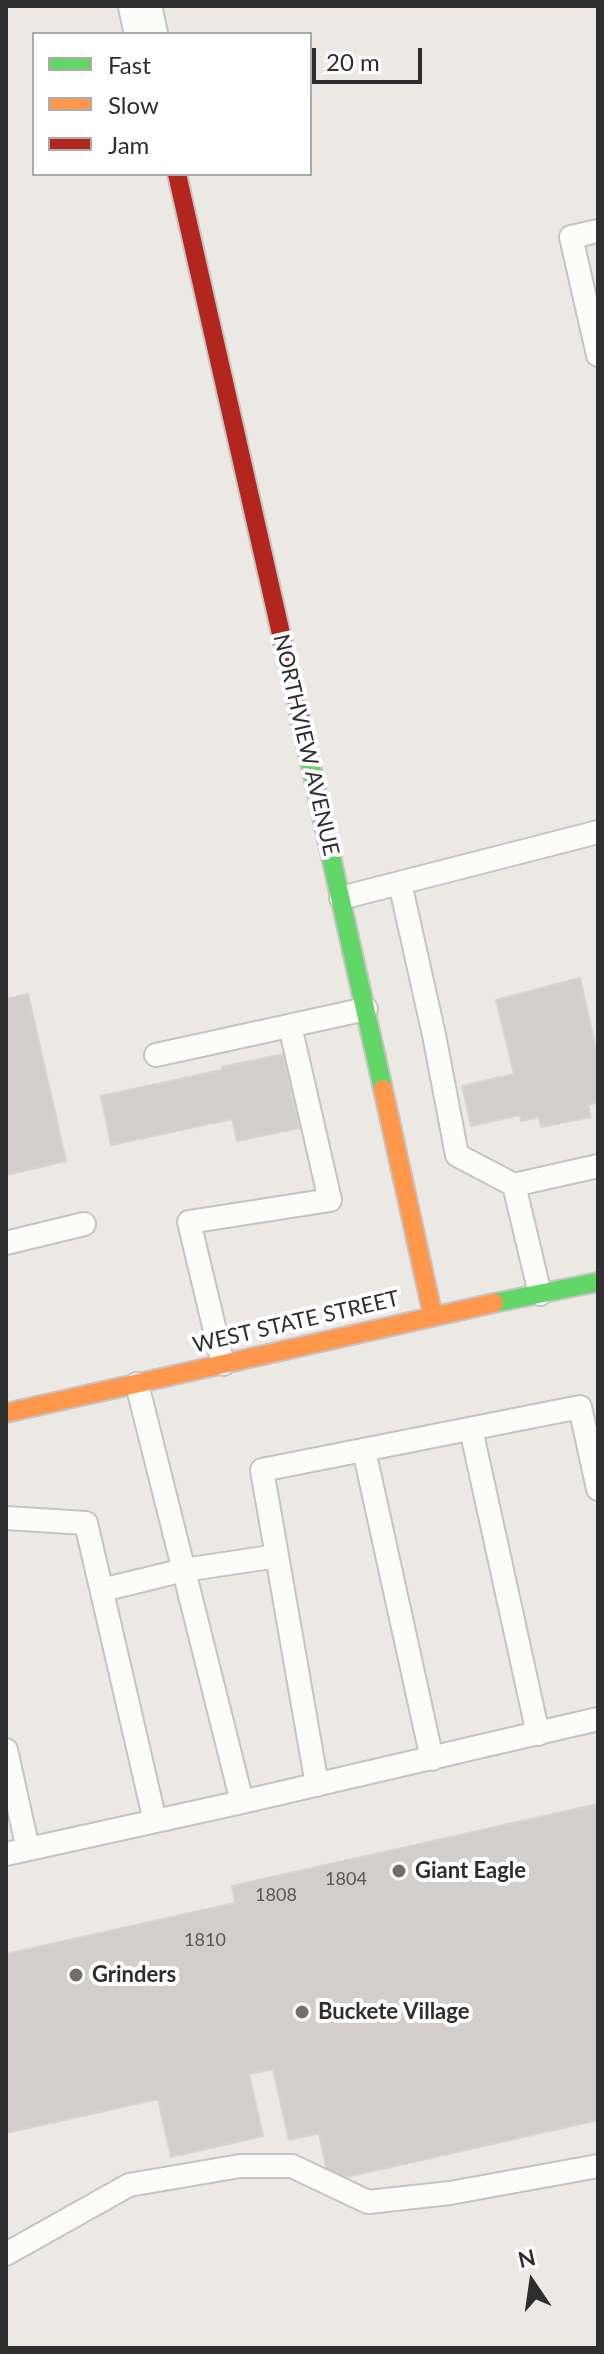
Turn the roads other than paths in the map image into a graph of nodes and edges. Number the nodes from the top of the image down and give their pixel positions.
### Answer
1 (140, 6) edge
2 (146, 32) edge
3 (177, 176) edge
4 (598, 231) edge
5 (597, 345) edge
6 (598, 832) edge
7 (400, 883) junction
8 (341, 898) junction
9 (366, 1009) junction
10 (290, 1026) junction
11 (156, 1055) dead end
12 (598, 1166) edge
13 (514, 1185) junction
14 (84, 1224) dead end
15 (6, 1243) edge
16 (598, 1282) edge
17 (540, 1294) junction
18 (433, 1316) junction
19 (223, 1364) junction
20 (137, 1384) junction
21 (6, 1413) edge
22 (471, 1429) junction
23 (364, 1450) junction
24 (598, 1489) edge
25 (6, 1518) edge
26 (277, 1556) junction
27 (184, 1570) junction
28 (102, 1590) junction
29 (598, 1719) edge
30 (538, 1734) junction
31 (6, 1750) edge
32 (432, 1759) junction
33 (317, 1785) junction
34 (242, 1802) junction
35 (155, 1821) junction
36 (17, 1852) edge
37 (598, 2166) edge
38 (6, 2254) edge

1 - 2 street
3 - 8 main road, NORTHVIEW AVENUE
4 - 5 lane
6 - 7 lane
7 - 8 lane
7 - 13 lane
8 - 9 main road, NORTHVIEW AVENUE
9 - 10 lane
9 - 18 main road, NORTHVIEW AVENUE
10 - 11 lane
10 - 19 lane
12 - 13 lane
13 - 17 lane
14 - 15 lane
16 - 17 main road, WEST STATE STREET
17 - 18 main road, WEST STATE STREET
18 - 19 main road, WEST STATE STREET
19 - 20 main road, WEST STATE STREET
20 - 21 main road, WEST STATE STREET
20 - 27 lane
22 - 23 lane
22 - 24 lane
22 - 30 lane
23 - 26 lane
23 - 32 lane
25 - 28 lane
26 - 27 lane
26 - 33 lane
27 - 28 lane
27 - 34 lane
28 - 35 lane
29 - 30 lane
30 - 32 lane
31 - 36 lane
32 - 33 lane
33 - 34 lane
34 - 35 lane
35 - 36 lane
37 - 38 lane

